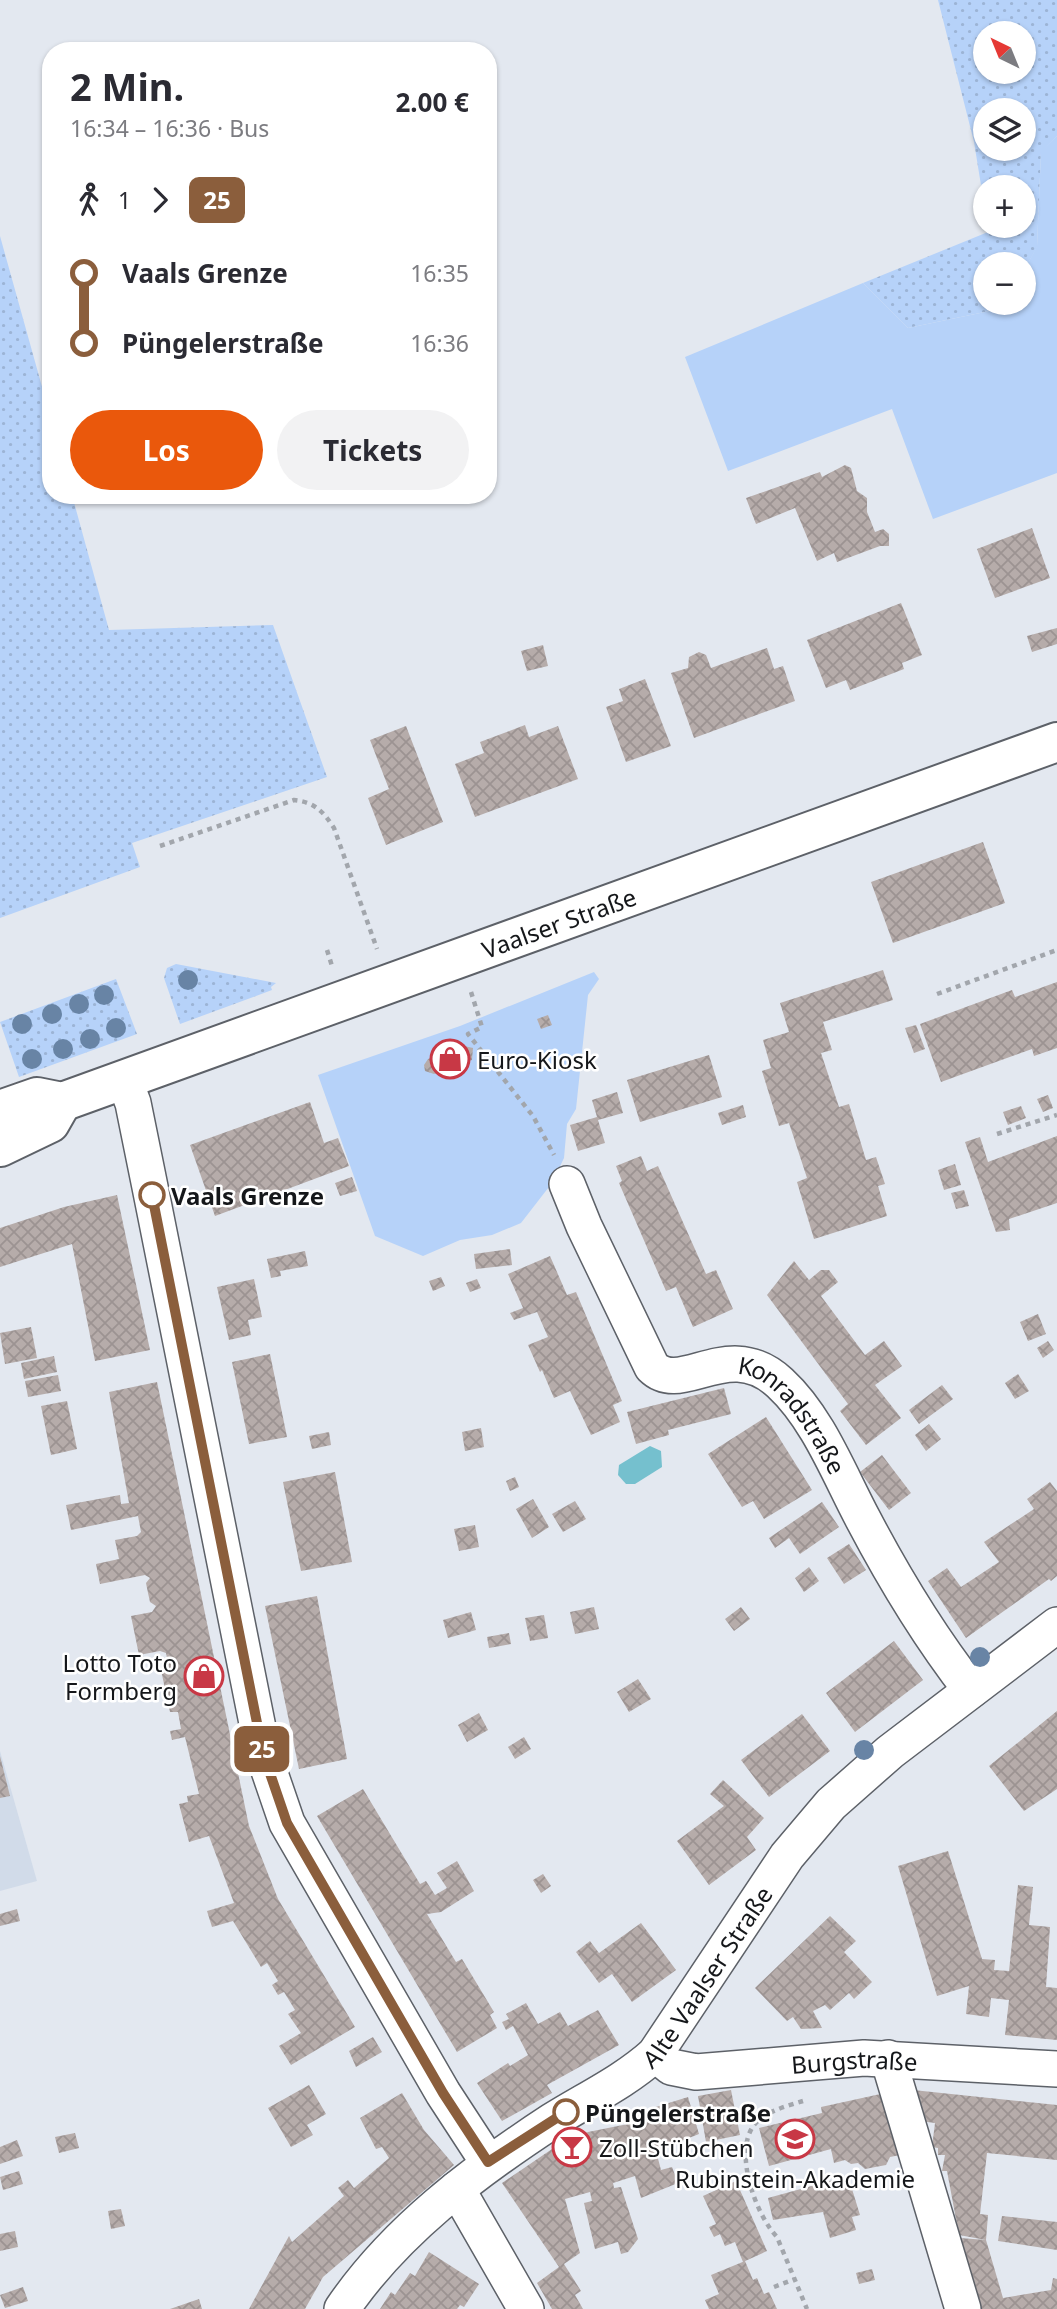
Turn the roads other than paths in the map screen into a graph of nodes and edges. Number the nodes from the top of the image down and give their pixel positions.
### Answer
1 (1057, 743) edge
2 (124, 1079) junction
3 (62, 1102) junction
4 (0, 1110) edge
5 (0, 1147) edge
6 (567, 1184) road end
7 (1057, 1625) edge
8 (971, 1690) junction
9 (655, 2054) junction
10 (888, 2058) junction
11 (1057, 2069) edge
12 (488, 2162) junction
13 (457, 2189) junction
14 (342, 2309) edge
15 (526, 2309) edge
16 (963, 2309) edge

1 - 2 main road, Vaalser Straße
2 - 3 main road, Vaalser Straße
2 - 12 street
3 - 4 main road, Vaalser Straße
3 - 5 main road, Vaalser Straße
6 - 8 street, Konradstraße
7 - 8 street, Alte Vaalser Straße
8 - 9 street, Alte Vaalser Straße
9 - 10 street, Burgstraße
9 - 12 street, Alte Vaalser Straße
10 - 11 street, Burgstraße
10 - 16 street
12 - 13 street, Alte Vaalser Straße
13 - 14 street, Alte Vaalser Straße
13 - 15 street

